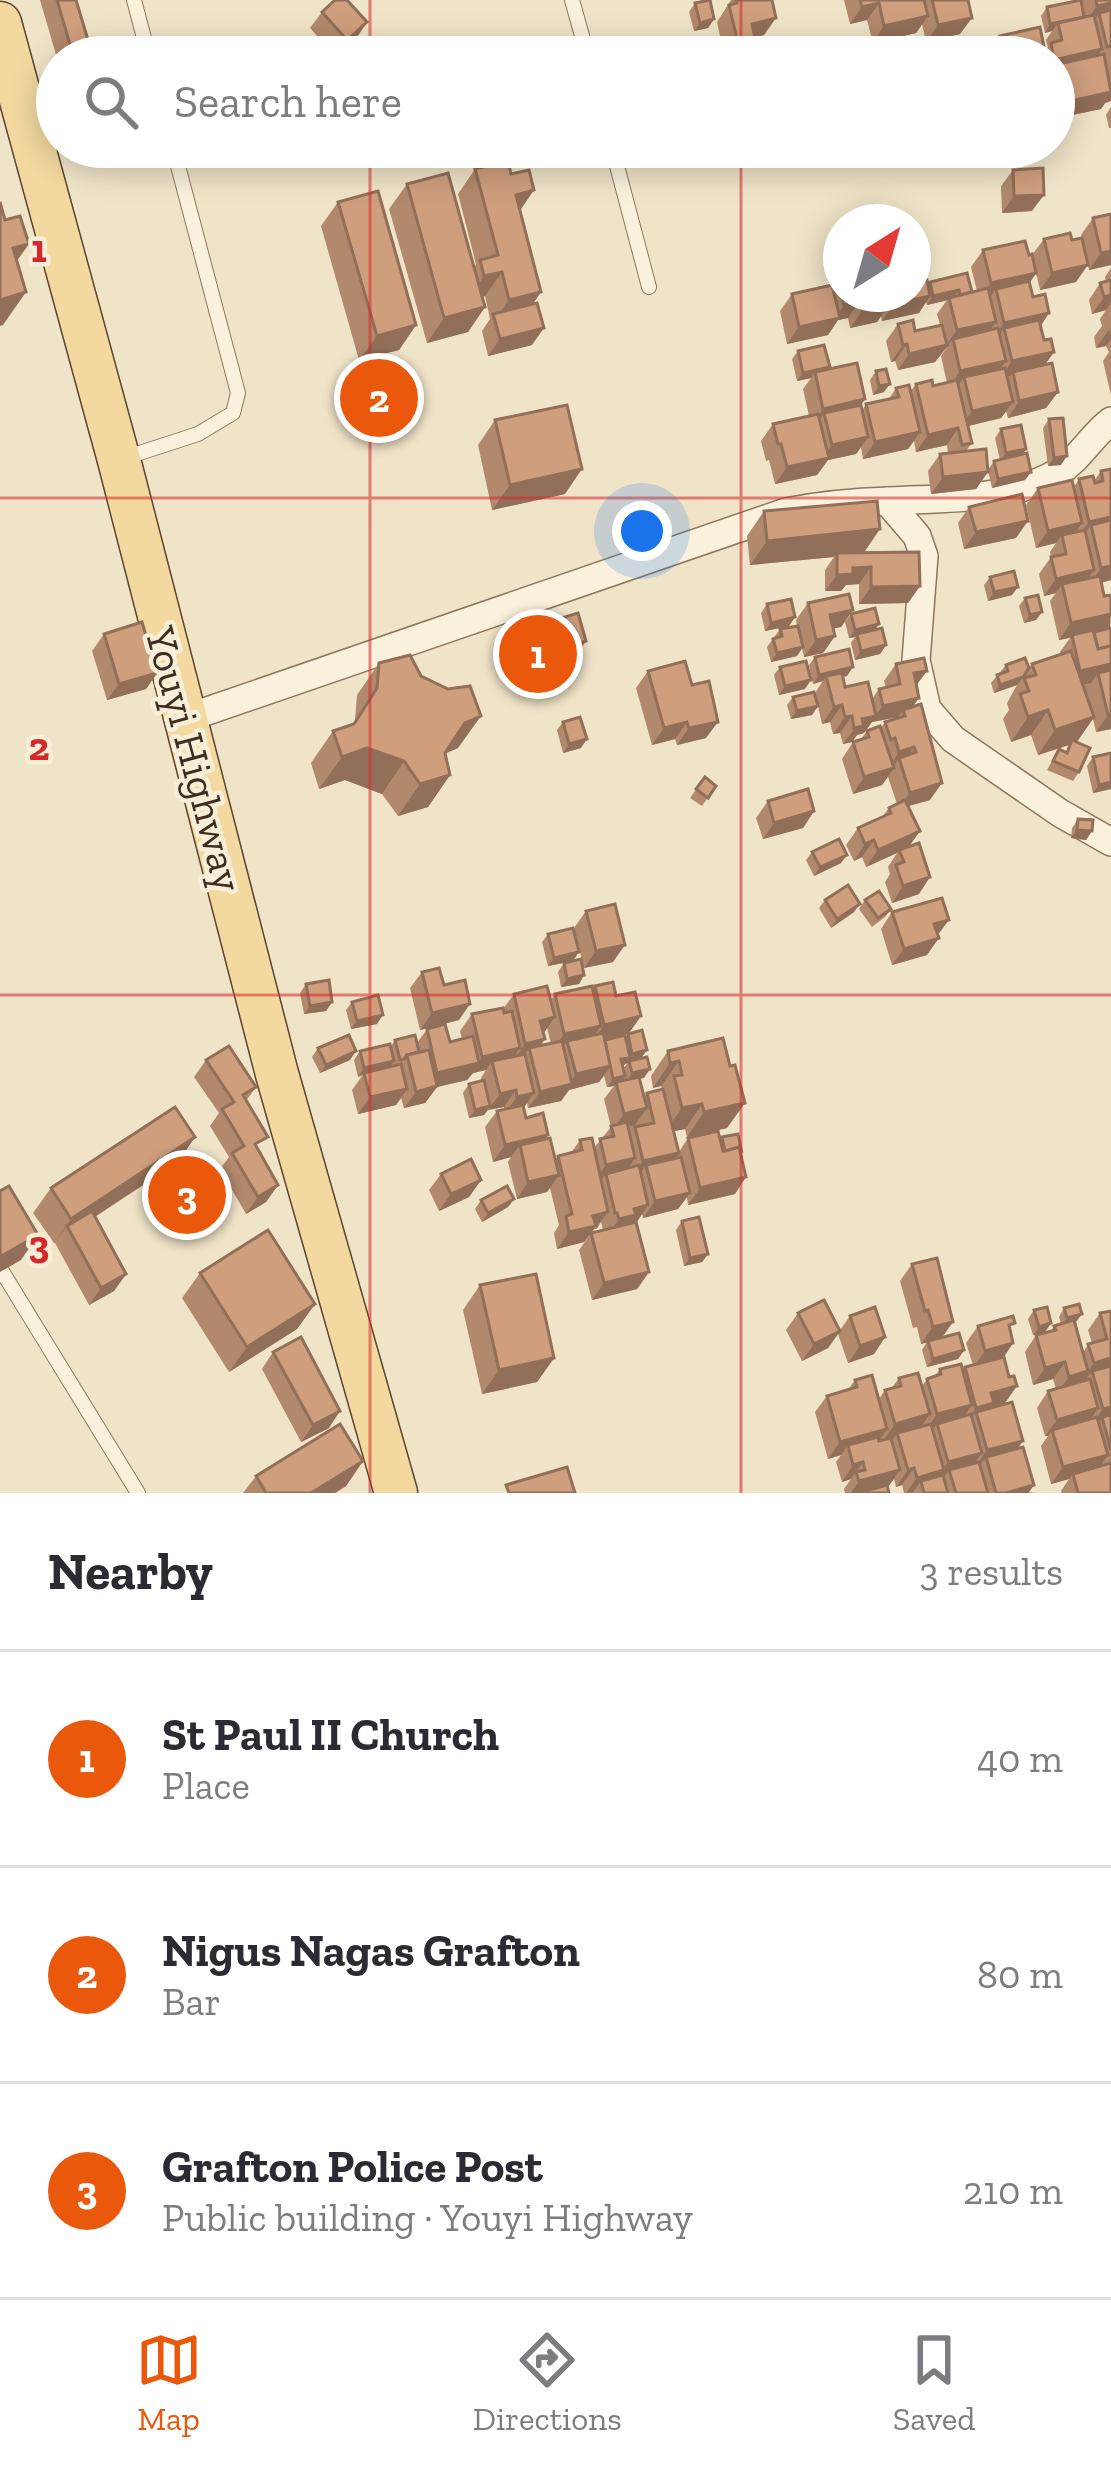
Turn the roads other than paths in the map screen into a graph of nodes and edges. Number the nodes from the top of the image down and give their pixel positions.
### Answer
1 (134, 0) edge
2 (572, 0) edge
3 (0, 23) edge
4 (143, 36) edge
5 (582, 36) edge
6 (36, 156) edge
7 (39, 168) edge
8 (179, 168) edge
9 (617, 168) edge
10 (649, 287) dead end
11 (1111, 421) edge
12 (118, 460) junction
13 (887, 501) junction
14 (184, 718) junction
15 (1111, 842) edge
16 (0, 1268) edge
17 (138, 1493) edge
18 (396, 1493) edge

1 - 4 lane
2 - 5 lane
3 - 6 main road, Youyi Highway
7 - 12 main road, Youyi Highway
8 - 12 lane
9 - 10 lane
11 - 13 street
12 - 14 main road, Youyi Highway
13 - 14 street
13 - 15 street
14 - 18 main road, Youyi Highway
16 - 17 lane

